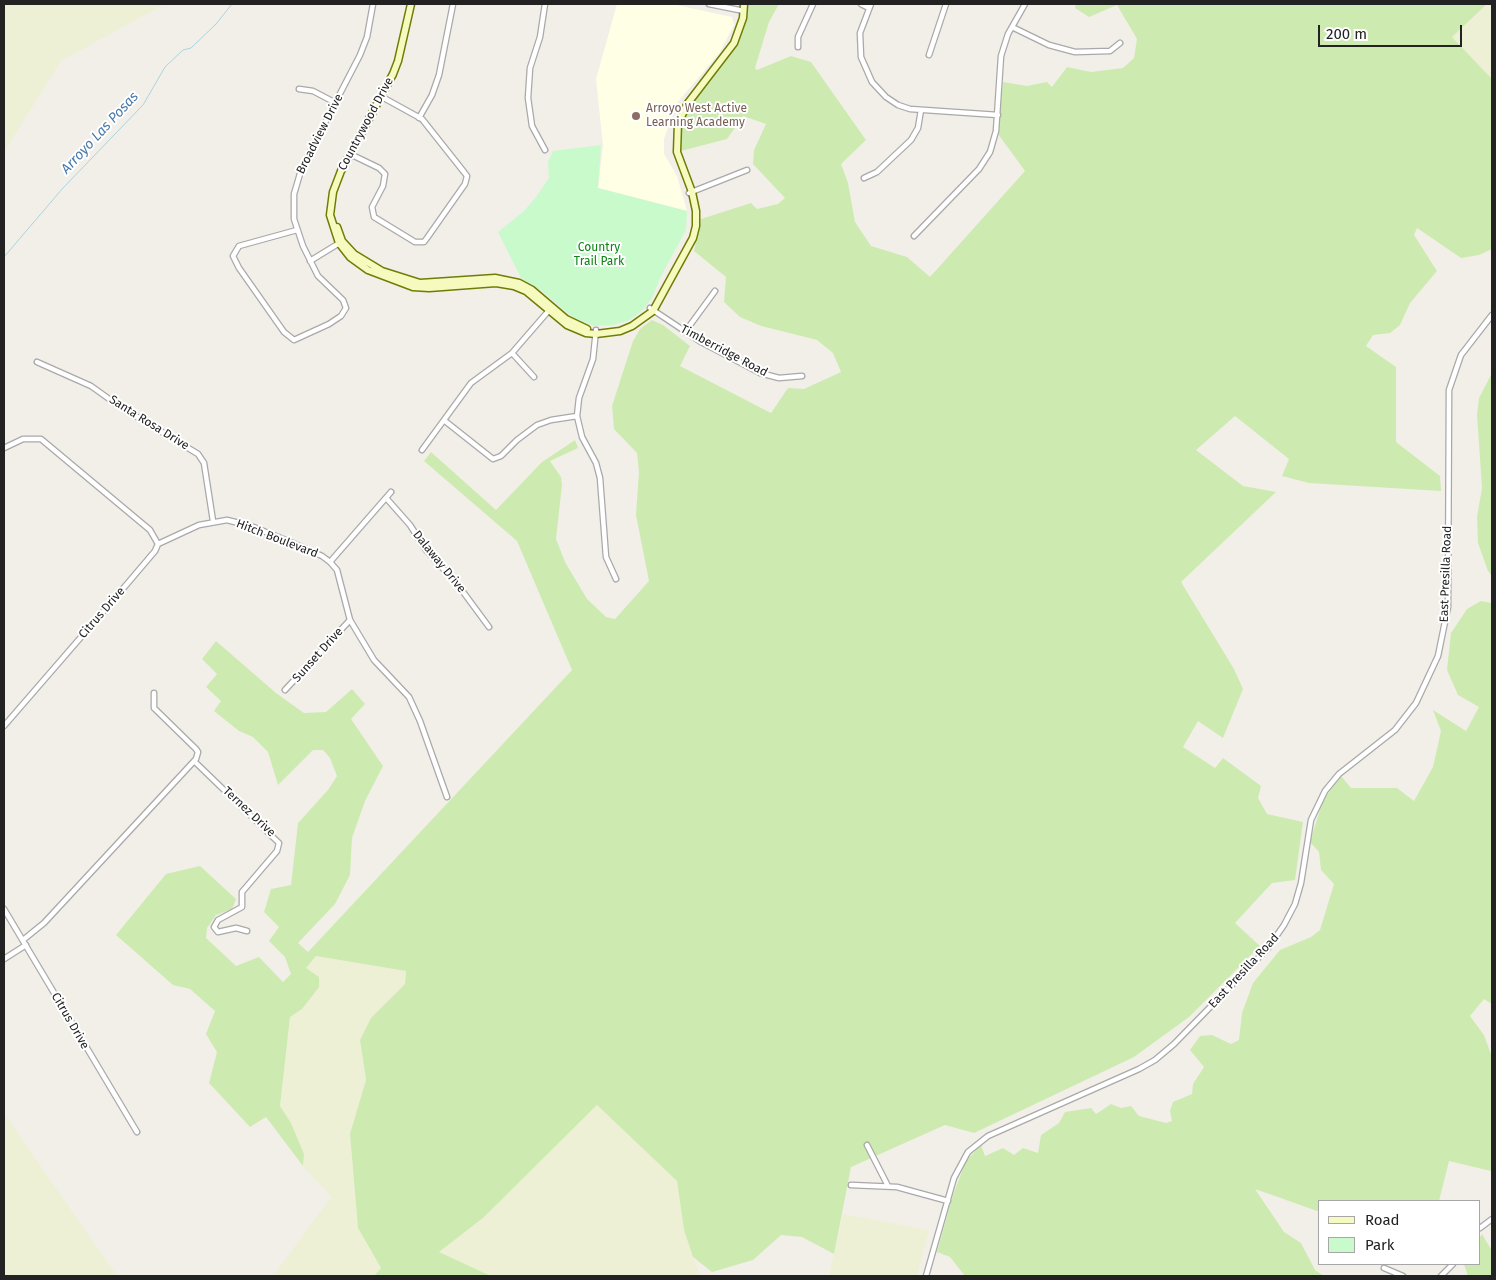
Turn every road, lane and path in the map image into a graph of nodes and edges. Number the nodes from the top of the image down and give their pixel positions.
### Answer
1 (373, 4) edge
2 (411, 4) edge
3 (415, 4) edge
4 (453, 4) edge
5 (545, 4) edge
6 (709, 4) edge
7 (812, 4) edge
8 (861, 4) edge
9 (946, 4) edge
10 (1026, 4) edge
11 (870, 6) edge
12 (743, 7) edge
13 (1012, 27) junction
14 (1120, 43) dead end
15 (798, 46) dead end
16 (929, 55) dead end
17 (299, 89) dead end
18 (384, 98) junction
19 (336, 103) junction
20 (921, 110) junction
21 (998, 115) junction
22 (419, 118) junction
23 (546, 150) dead end
24 (352, 155) junction
25 (747, 170) dead end
26 (864, 178) dead end
27 (690, 193) junction
28 (297, 230) junction
29 (914, 236) dead end
30 (340, 242) junction
31 (310, 261) junction
32 (715, 291) dead end
33 (551, 309) junction
34 (651, 310) junction
35 (1492, 315) edge
36 (596, 332) junction
37 (686, 332) junction
38 (512, 353) junction
39 (37, 362) dead end
40 (802, 376) dead end
41 (534, 377) dead end
42 (578, 416) junction
43 (445, 421) junction
44 (4, 448) edge
45 (422, 450) dead end
46 (392, 492) dead end
47 (387, 499) junction
48 (213, 522) junction
49 (158, 544) junction
50 (330, 562) junction
51 (616, 579) dead end
52 (350, 620) junction
53 (489, 627) dead end
54 (285, 690) dead end
55 (154, 693) dead end
56 (4, 726) edge
57 (194, 761) junction
58 (447, 797) dead end
59 (4, 909) edge
60 (247, 931) dead end
61 (25, 943) junction
62 (4, 959) edge
63 (137, 1132) dead end
64 (867, 1145) dead end
65 (851, 1185) dead end
66 (888, 1186) junction
67 (948, 1200) junction
68 (1492, 1219) edge
69 (1481, 1227) edge
70 (1452, 1265) edge
71 (1384, 1268) dead end
72 (926, 1276) edge
73 (1403, 1276) edge
74 (1441, 1276) edge

1 - 19 street, Broadview Drive
2 - 18 street, Countrywood Drive
3 - 18 street, Countrywood Drive
4 - 22 street
5 - 23 street
6 - 12 street
7 - 15 street
8 - 11 street
9 - 16 street
10 - 13 street
11 - 20 street
12 - 27 street
13 - 14 street
13 - 21 street
17 - 19 street
18 - 22 street
18 - 24 street, Countrywood Drive
19 - 28 street, Broadview Drive
20 - 21 street
20 - 26 street
21 - 29 street
22 - 24 street
24 - 30 street, Countrywood Drive
25 - 27 street
27 - 34 street
28 - 31 street, Broadview Drive
28 - 31 street, Broadview Drive
30 - 31 street
30 - 33 street
32 - 37 street
33 - 36 street
33 - 38 street
34 - 36 street
34 - 37 street, Timberridge Road
35 - 67 street, East Presilla Road
36 - 42 street
37 - 40 street, Timberridge Road
38 - 41 street
38 - 43 street
39 - 48 street, Santa Rosa Drive
42 - 43 street
42 - 51 street
43 - 45 street
44 - 49 street
46 - 47 street
47 - 50 street
47 - 53 street, Dalaway Drive
48 - 49 street, Hitch Boulevard
48 - 50 street, Hitch Boulevard
49 - 56 street, Citrus Drive
50 - 52 street, Hitch Boulevard
52 - 54 street, Sunset Drive
52 - 58 street, Hitch Boulevard
55 - 57 street, Ternez Drive
57 - 60 street, Ternez Drive
57 - 61 street
59 - 61 street, Citrus Drive
61 - 62 street
61 - 63 street, Citrus Drive
64 - 66 street
65 - 66 street
66 - 67 street
67 - 72 street, East Presilla Road
68 - 69 street
70 - 74 street
71 - 73 street

